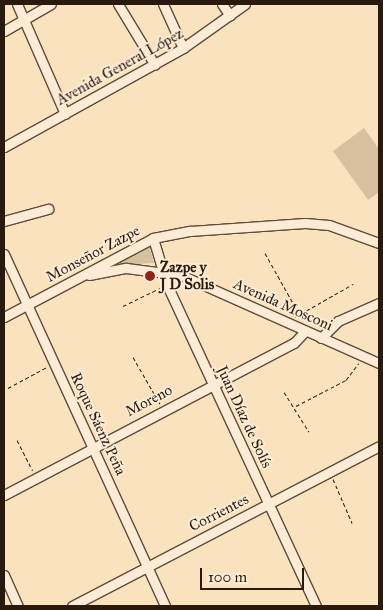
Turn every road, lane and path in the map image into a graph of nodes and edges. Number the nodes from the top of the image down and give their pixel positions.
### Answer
1 (17, 4) edge
2 (50, 4) edge
3 (118, 4) edge
4 (163, 4) edge
5 (222, 4) edge
6 (245, 4) edge
7 (230, 16) junction
8 (24, 21) junction
9 (4, 31) edge
10 (183, 48) junction
11 (155, 65) junction
12 (65, 114) junction
13 (4, 147) edge
14 (48, 210) dead end
15 (4, 221) edge
16 (153, 238) junction
17 (379, 243) edge
18 (265, 253) dead end
19 (4, 254) edge
20 (164, 270) junction
21 (87, 276) junction
22 (353, 284) dead end
23 (167, 285) junction
24 (379, 303) edge
25 (27, 304) junction
26 (122, 306) dead end
27 (298, 313) junction
28 (4, 317) edge
29 (290, 324) junction
30 (305, 331) junction
31 (321, 338) junction
32 (133, 357) dead end
33 (364, 357) junction
34 (54, 363) junction
35 (379, 363) edge
36 (212, 383) junction
37 (8, 388) dead end
38 (284, 392) dead end
39 (296, 406) junction
40 (163, 409) junction
41 (309, 432) dead end
42 (17, 440) dead end
43 (94, 446) junction
44 (379, 446) edge
45 (329, 471) junction
46 (35, 478) junction
47 (4, 494) edge
48 (269, 502) junction
49 (352, 523) dead end
50 (147, 566) junction
51 (4, 574) edge
52 (18, 606) edge
53 (72, 606) edge
54 (165, 606) edge
55 (316, 606) edge

1 - 8 street
2 - 8 street
3 - 11 street
4 - 10 street
5 - 7 street
6 - 7 street, Avenida General López
7 - 10 street, Avenida General López
8 - 9 street
8 - 12 street
10 - 11 street, Avenida General López
11 - 12 street, Avenida General López
12 - 13 street, Avenida General López
14 - 15 street
16 - 17 street, Monseñor Zazpe
16 - 20 street, Juan Díaz de Solís
16 - 21 street, Monseñor Zazpe
18 - 27 path
19 - 25 street, Roque Sáenz Peña
20 - 21 street, Avenida Mosconi
20 - 23 street, Juan Díaz de Solís
20 - 29 street, Avenida Mosconi
21 - 25 street, Monseñor Zazpe
22 - 27 path
23 - 26 path
23 - 36 street, Juan Díaz de Solís
24 - 31 street
25 - 28 street, Monseñor Zazpe
25 - 34 street, Roque Sáenz Peña
27 - 29 path
29 - 30 street, Avenida Mosconi
30 - 31 street, Avenida Mosconi
30 - 36 street, Moreno
31 - 33 street, Avenida Mosconi
32 - 40 path
33 - 35 street, Avenida Mosconi
33 - 39 path
34 - 37 path
34 - 43 street, Roque Sáenz Peña
36 - 40 street, Moreno
36 - 48 street, Juan Díaz de Solís
38 - 39 path
39 - 41 path
40 - 43 street, Moreno
42 - 46 path
43 - 46 street, Moreno
43 - 50 street, Roque Sáenz Peña
44 - 45 street, Corrientes
45 - 48 street, Corrientes
45 - 49 path
46 - 47 street, Moreno
48 - 50 street, Corrientes
48 - 55 street, Juan Díaz de Solís
50 - 53 street, Corrientes
50 - 54 street, Roque Sáenz Peña
51 - 52 street

